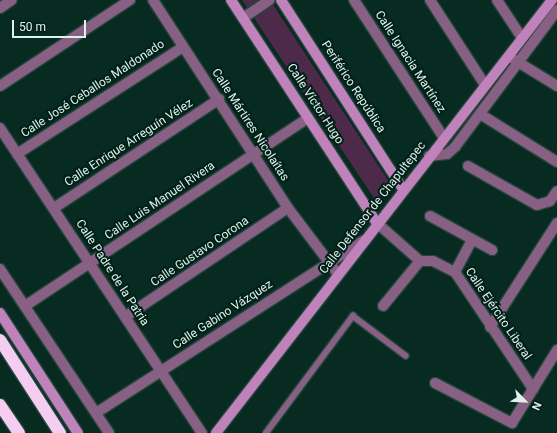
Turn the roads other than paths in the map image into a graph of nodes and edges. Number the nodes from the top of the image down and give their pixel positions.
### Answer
1 (12, 0) edge
2 (130, 0) edge
3 (153, 0) edge
4 (231, 0) edge
5 (270, 0) edge
6 (281, 0) edge
7 (354, 0) edge
8 (430, 0) edge
9 (497, 0) edge
10 (552, 0) edge
11 (0, 8) edge
12 (557, 10) edge
13 (243, 18) junction
14 (522, 38) junction
15 (183, 46) junction
16 (508, 56) junction
17 (518, 62) junction
18 (485, 85) junction
19 (0, 86) edge
20 (557, 86) edge
21 (218, 99) junction
22 (480, 114) junction
23 (308, 118) junction
24 (0, 128) edge
25 (444, 138) junction
26 (17, 154) junction
27 (254, 154) junction
28 (429, 156) junction
29 (557, 162) edge
30 (468, 166) dead end
31 (403, 189) junction
32 (557, 191) edge
33 (54, 208) junction
34 (288, 208) junction
35 (430, 216) dead end
36 (377, 223) junction
37 (557, 223) edge
38 (364, 240) junction
39 (472, 240) junction
40 (492, 250) dead end
41 (420, 261) junction
42 (90, 263) junction
43 (328, 263) junction
44 (0, 269) edge
45 (455, 272) junction
46 (338, 274) junction
47 (25, 306) junction
48 (383, 306) dead end
49 (0, 313) edge
50 (125, 317) junction
51 (490, 328) junction
52 (0, 340) edge
53 (557, 350) edge
54 (406, 356) dead end
55 (161, 371) junction
56 (435, 383) dead end
57 (533, 389) junction
58 (0, 405) edge
59 (96, 413) junction
60 (19, 433) edge
61 (60, 433) edge
62 (78, 433) edge
63 (109, 433) edge
64 (202, 433) edge
65 (216, 433) edge
66 (266, 433) edge

1 - 11 street
2 - 19 street
3 - 15 street, Calle Mártires Nicolaítas
4 - 13 main road, Calle Víctor Hugo
5 - 13 street
6 - 31 main road, Periférico República
7 - 25 street, Calle Ignacia Martínez
8 - 18 street
9 - 14 street
10 - 14 main road, Calle Defensor de Chapultepec
12 - 17 street
13 - 23 main road, Calle Víctor Hugo
14 - 16 main road, Calle Defensor de Chapultepec
15 - 21 street, Calle Mártires Nicolaítas
15 - 26 street, Calle José Ceballos Maldonado
16 - 17 street
16 - 18 main road, Calle Defensor de Chapultepec
17 - 20 street
17 - 22 street
18 - 25 main road, Calle Defensor de Chapultepec
21 - 27 street, Calle Mártires Nicolaítas
21 - 33 street, Calle Enrique Arreguín Vélez
22 - 28 street
22 - 29 street
23 - 27 street, Calle Luis Manuel Rivera
23 - 36 main road, Calle Víctor Hugo
24 - 26 street, Calle Padre de la Patria
25 - 28 main road, Calle Defensor de Chapultepec
26 - 33 street, Calle Padre de la Patria
27 - 34 street, Calle Mártires Nicolaítas
27 - 42 street, Calle Luis Manuel Rivera
28 - 31 main road, Calle Defensor de Chapultepec
30 - 32 street
31 - 36 main road, Calle Defensor de Chapultepec
33 - 42 street, Calle Padre de la Patria
34 - 43 street, Calle Mártires Nicolaítas
34 - 50 street, Calle Gustavo Corona
35 - 39 street
36 - 38 main road, Calle Defensor de Chapultepec
36 - 41 street
37 - 51 street
38 - 43 street, Calle Gabino Vázquez
38 - 46 main road, Calle Defensor de Chapultepec
39 - 40 street
39 - 45 street
41 - 45 street, Calle Ejército Liberal
41 - 48 street
42 - 47 street, Calle Luis Manuel Rivera
42 - 50 street, Calle Padre de la Patria
43 - 46 street, Calle Mártires Nicolaítas
43 - 55 street, Calle Gabino Vázquez
44 - 47 street
45 - 51 street, Calle Ejército Liberal
46 - 65 main road, Calle Defensor de Chapultepec
47 - 59 street
49 - 62 main road
50 - 55 street, Calle Padre de la Patria
51 - 57 street, Calle Ejército Liberal
52 - 61 highway
53 - 57 street
54 - 66 lane
55 - 59 street, Calle Gabino Vázquez
55 - 64 street, Calle Padre de la Patria
56 - 57 street
58 - 60 highway
59 - 63 street

